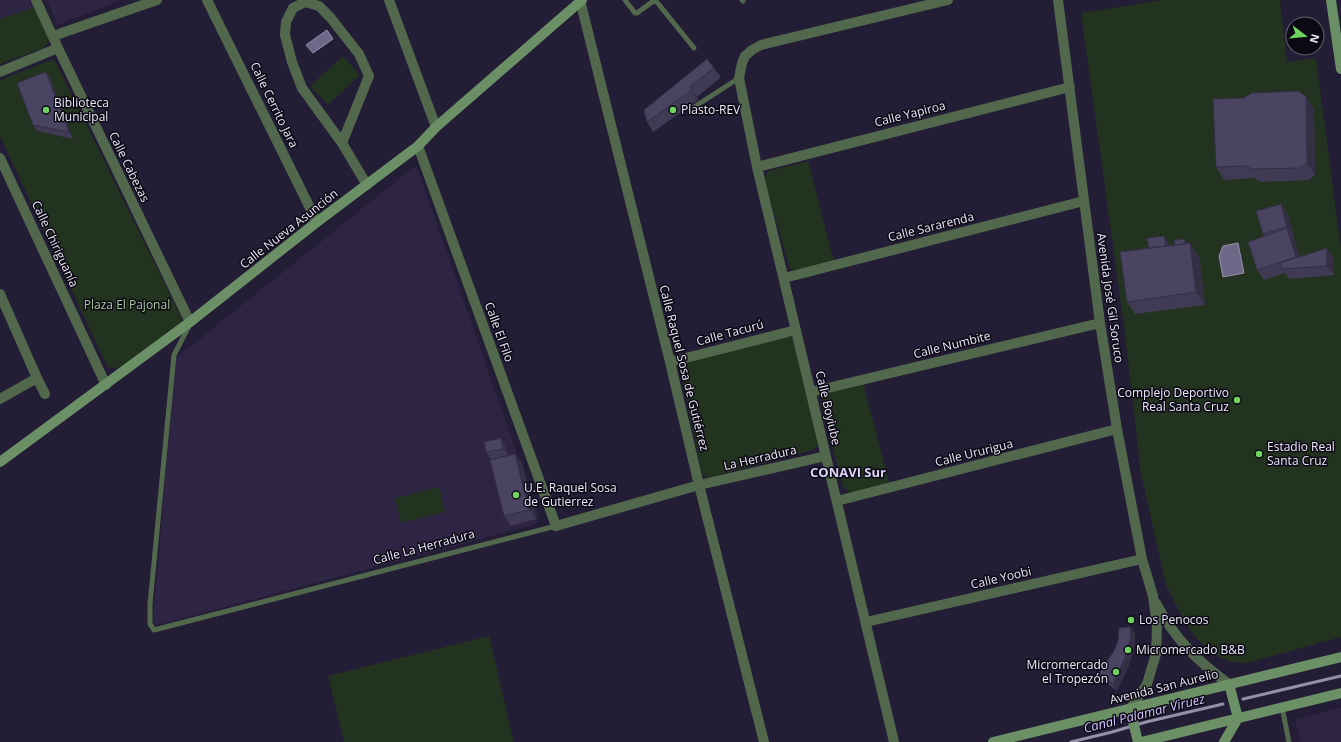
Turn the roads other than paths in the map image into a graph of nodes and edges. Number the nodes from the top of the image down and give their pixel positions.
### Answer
1 (36, 0) edge
2 (157, 0) edge
3 (207, 0) edge
4 (389, 0) edge
5 (581, 0) edge
6 (624, 0) edge
7 (948, 0) edge
8 (1058, 0) edge
9 (1331, 0) edge
10 (53, 36) junction
11 (58, 48) junction
12 (694, 48) dead end
13 (1341, 69) edge
14 (0, 72) edge
15 (739, 78) junction
16 (1070, 87) junction
17 (691, 110) dead end
18 (436, 127) junction
19 (342, 143) junction
20 (418, 146) junction
21 (0, 158) edge
22 (757, 167) junction
23 (368, 185) junction
24 (1084, 201) junction
25 (317, 222) junction
26 (784, 278) junction
27 (0, 294) edge
28 (190, 322) junction
29 (1100, 322) junction
30 (796, 330) junction
31 (670, 362) junction
32 (37, 378) junction
33 (106, 385) junction
34 (811, 392) junction
35 (45, 394) dead end
36 (0, 399) edge
37 (1117, 429) junction
38 (826, 456) junction
39 (0, 462) edge
40 (699, 485) junction
41 (837, 501) junction
42 (556, 526) junction
43 (1142, 559) junction
44 (1153, 596) junction
45 (866, 622) junction
46 (1341, 657) edge
47 (1229, 685) junction
48 (1341, 693) edge
49 (1282, 707) junction
50 (1131, 712) junction
51 (1237, 716) junction
52 (1139, 740) edge
53 (764, 742) edge
54 (894, 742) edge
55 (993, 742) edge
56 (1224, 742) edge
57 (1289, 742) edge

1 - 10 street, Calle Cabezas
2 - 10 street
3 - 25 street, Calle Cerrito Jara
4 - 18 street
5 - 18 street, Calle Nueva Asunción
5 - 31 street, Calle Raquel Sosa de Gutiérrez
6 - 12 lane
7 - 15 street
8 - 16 street, Avenida José Gil Soruco
9 - 13 street
10 - 11 street, Calle Cabezas
11 - 14 street
11 - 28 street, Calle Cabezas
15 - 17 lane
15 - 22 street, Calle Boyiube
16 - 22 street, Calle Yapiroa
16 - 24 street, Avenida José Gil Soruco
18 - 20 street, Calle Nueva Asunción
19 - 19 street
19 - 23 street
20 - 23 street, Calle Nueva Asunción
20 - 42 street, Calle El Filo
21 - 33 street, Calle Chiriguanía
22 - 26 street, Calle Boyiube
23 - 25 street, Calle Nueva Asunción
24 - 26 street, Calle Sararenda
24 - 29 street, Avenida José Gil Soruco
25 - 28 street, Calle Nueva Asunción
26 - 30 street, Calle Boyiube
27 - 32 street
28 - 33 street, Calle Nueva Asunción
28 - 42 lane, Calle La Herradura
29 - 34 street, Calle Numbite
29 - 37 street, Avenida José Gil Soruco
30 - 31 street, Calle Tacurú
30 - 34 street, Calle Boyiube
31 - 40 street, Calle Raquel Sosa de Gutiérrez
32 - 35 street
32 - 36 street
33 - 39 street, Calle Nueva Asunción
34 - 38 street, Calle Boyiube
37 - 41 street, Calle Ururigua
37 - 43 street, Avenida José Gil Soruco
38 - 40 street, La Herradura
38 - 41 street, Calle Boyiube
40 - 42 street, Calle La Herradura
40 - 53 street, Calle Raquel Sosa de Gutiérrez
41 - 45 street, Calle Boyiube
43 - 44 street, Avenida José Gil Soruco
43 - 45 street, Calle Yoobi
44 - 47 street, Avenida José Gil Soruco
44 - 50 street, Avenida José Gil Soruco
45 - 54 street, Calle Boyiube
46 - 47 street, Avenida San Aurelio
47 - 50 street, Avenida San Aurelio
47 - 51 street
48 - 49 street
49 - 51 street
49 - 57 lane
50 - 52 street
50 - 55 street, Avenida San Aurelio
51 - 52 street
51 - 56 street

